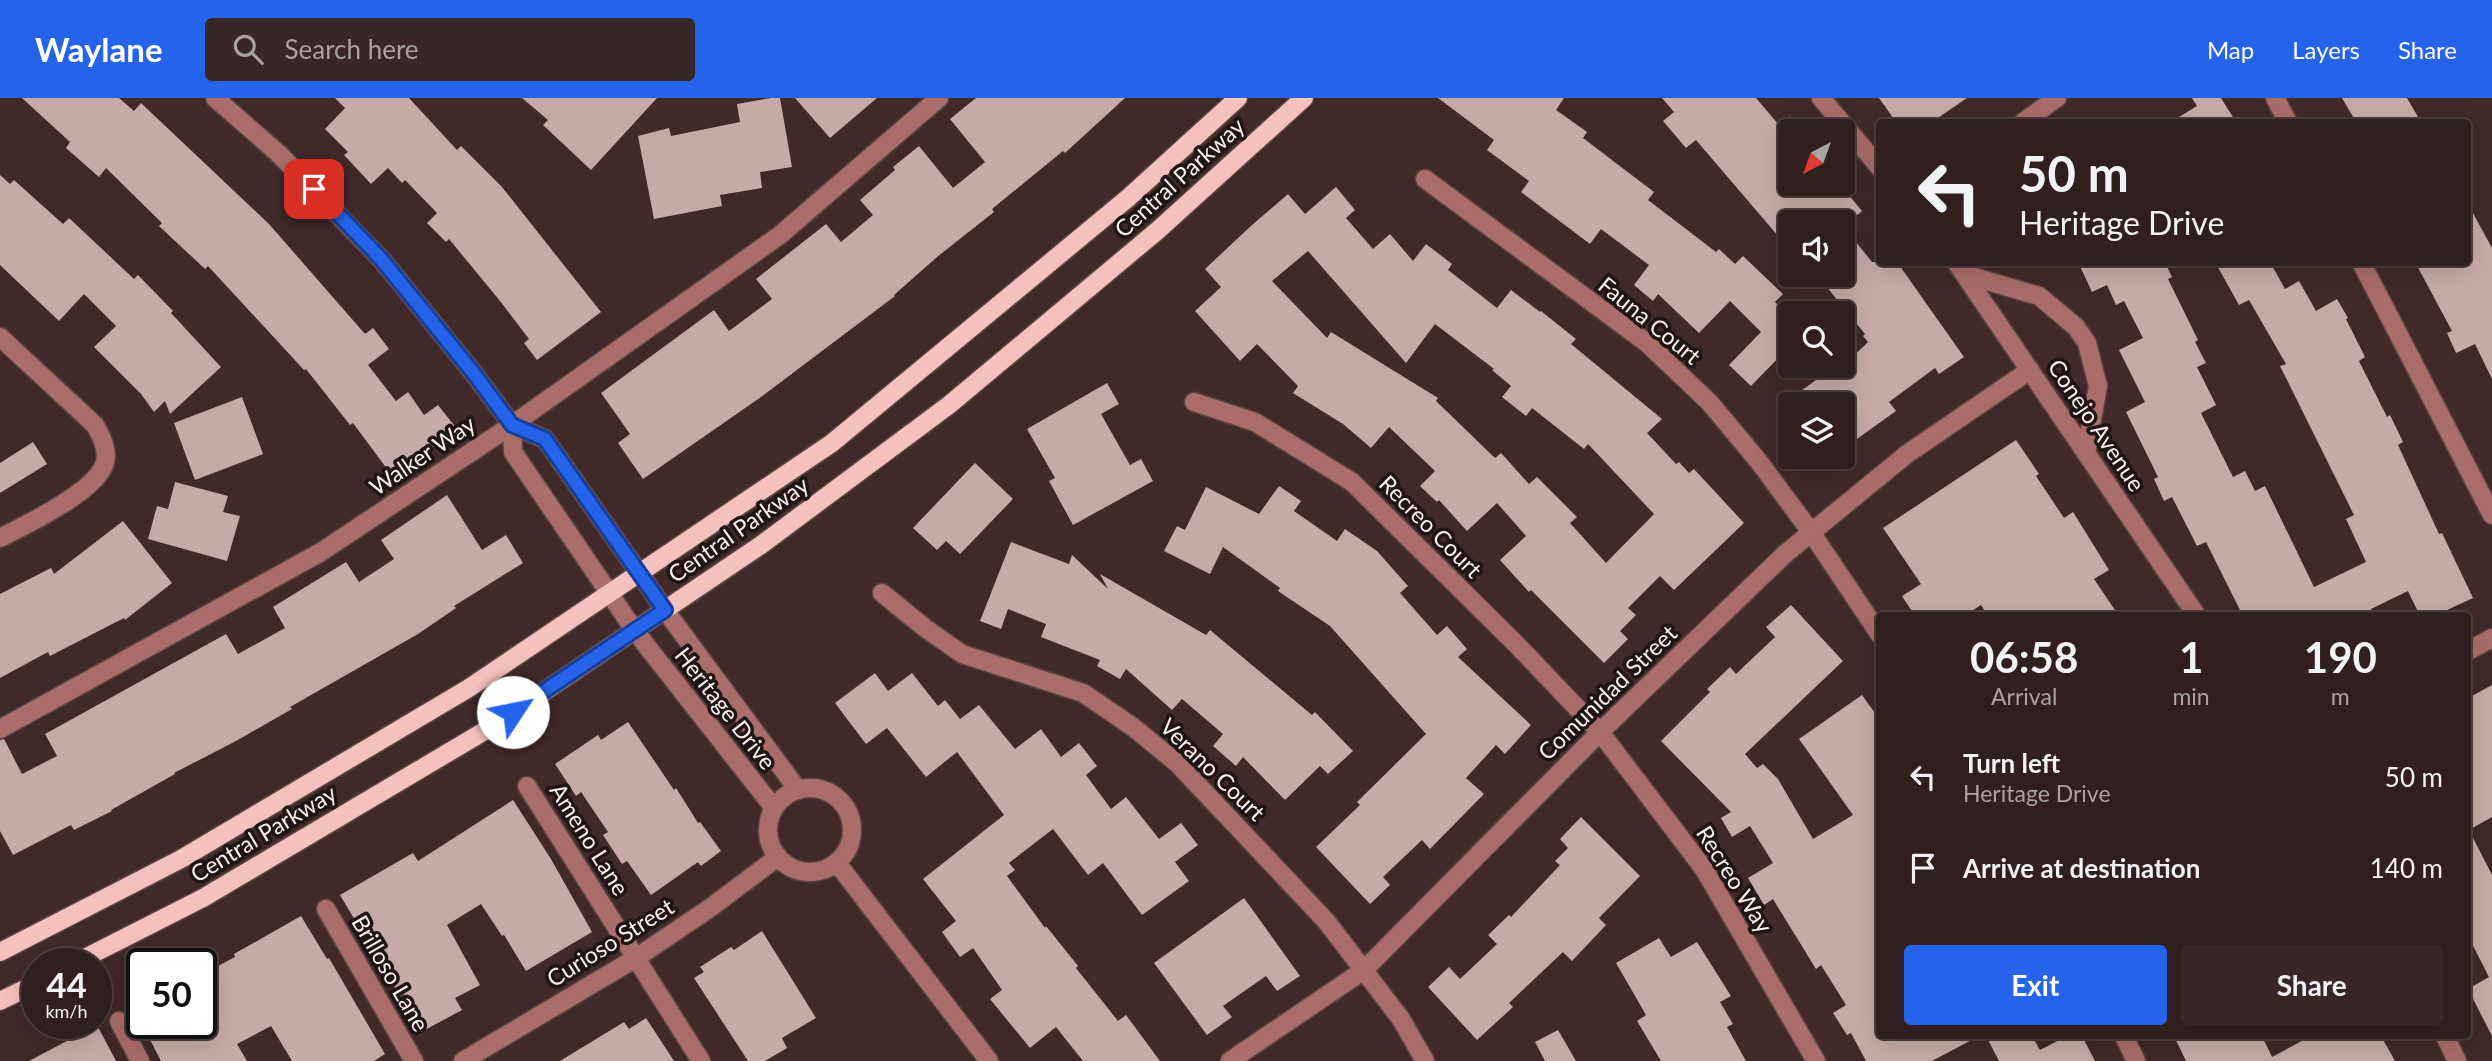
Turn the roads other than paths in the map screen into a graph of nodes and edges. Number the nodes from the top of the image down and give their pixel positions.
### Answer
1 (215, 98) edge
2 (939, 98) edge
3 (1238, 98) edge
4 (1304, 98) edge
5 (1821, 98) edge
6 (2057, 98) edge
7 (2275, 98) edge
8 (2027, 119) edge
9 (2286, 119) edge
10 (1876, 163) edge
11 (1425, 179) dead end
12 (2363, 266) edge
13 (1960, 268) edge
14 (0, 337) edge
15 (2030, 370) junction
16 (1194, 402) dead end
17 (512, 425) junction
18 (2086, 453) junction
19 (2492, 514) edge
20 (1811, 532) junction
21 (0, 538) edge
22 (639, 572) junction
23 (609, 593) junction
24 (882, 593) dead end
25 (665, 610) junction
26 (2194, 612) edge
27 (1876, 629) edge
28 (635, 631) junction
29 (2492, 638) edge
30 (2471, 649) edge
31 (0, 730) edge
32 (1600, 732) junction
33 (527, 786) dead end
34 (798, 790) junction
35 (774, 808) junction
36 (778, 857) junction
37 (837, 863) junction
38 (326, 909) dead end
39 (105, 948) edge
40 (0, 952) edge
41 (635, 958) junction
42 (1364, 970) junction
43 (21, 991) edge
44 (0, 1001) edge
45 (119, 1021) dead end
46 (2125, 1039) edge
47 (2446, 1039) edge
48 (140, 1061) edge
49 (414, 1061) edge
50 (463, 1061) edge
51 (701, 1061) edge
52 (989, 1061) edge
53 (1230, 1061) edge
54 (1425, 1061) edge
55 (1816, 1061) edge
56 (2136, 1061) edge
57 (2457, 1061) edge

1 - 17 street, Heritage Drive
2 - 17 street, Walker Way
3 - 22 main road, Central Parkway
4 - 25 main road, Central Parkway
5 - 10 street
6 - 8 street
7 - 9 street
11 - 20 street, Fauna Court
12 - 19 street
13 - 15 street, Conejo Avenue
13 - 18 street
14 - 21 street
15 - 18 street, Conejo Avenue
15 - 20 street, Comunidad Street
16 - 32 street, Recreo Court
17 - 22 street, Heritage Drive
17 - 23 street, Heritage Drive
17 - 31 street, Walker Way
18 - 26 street, Conejo Avenue
20 - 27 street, Fauna Court
20 - 32 street, Comunidad Street
22 - 23 main road, Central Parkway
22 - 25 street, Heritage Drive
23 - 28 street, Heritage Drive
23 - 40 main road, Central Parkway
24 - 42 street, Verano Court
25 - 28 main road, Central Parkway
25 - 34 street, Heritage Drive
28 - 35 street, Heritage Drive
28 - 39 main road, Central Parkway
29 - 30 street
32 - 42 street, Comunidad Street
32 - 55 street, Recreo Way
33 - 41 street, Ameno Lane
34 - 35 street, Heritage Drive
34 - 37 street
35 - 36 street
36 - 37 street
36 - 41 street, Curioso Street
37 - 52 street
38 - 49 street, Brilloso Lane
41 - 50 street, Curioso Street
41 - 51 street, Ameno Lane
42 - 53 street, Comunidad Street
42 - 54 street, Verano Court
43 - 44 main road
45 - 48 street
46 - 56 street
47 - 57 street

